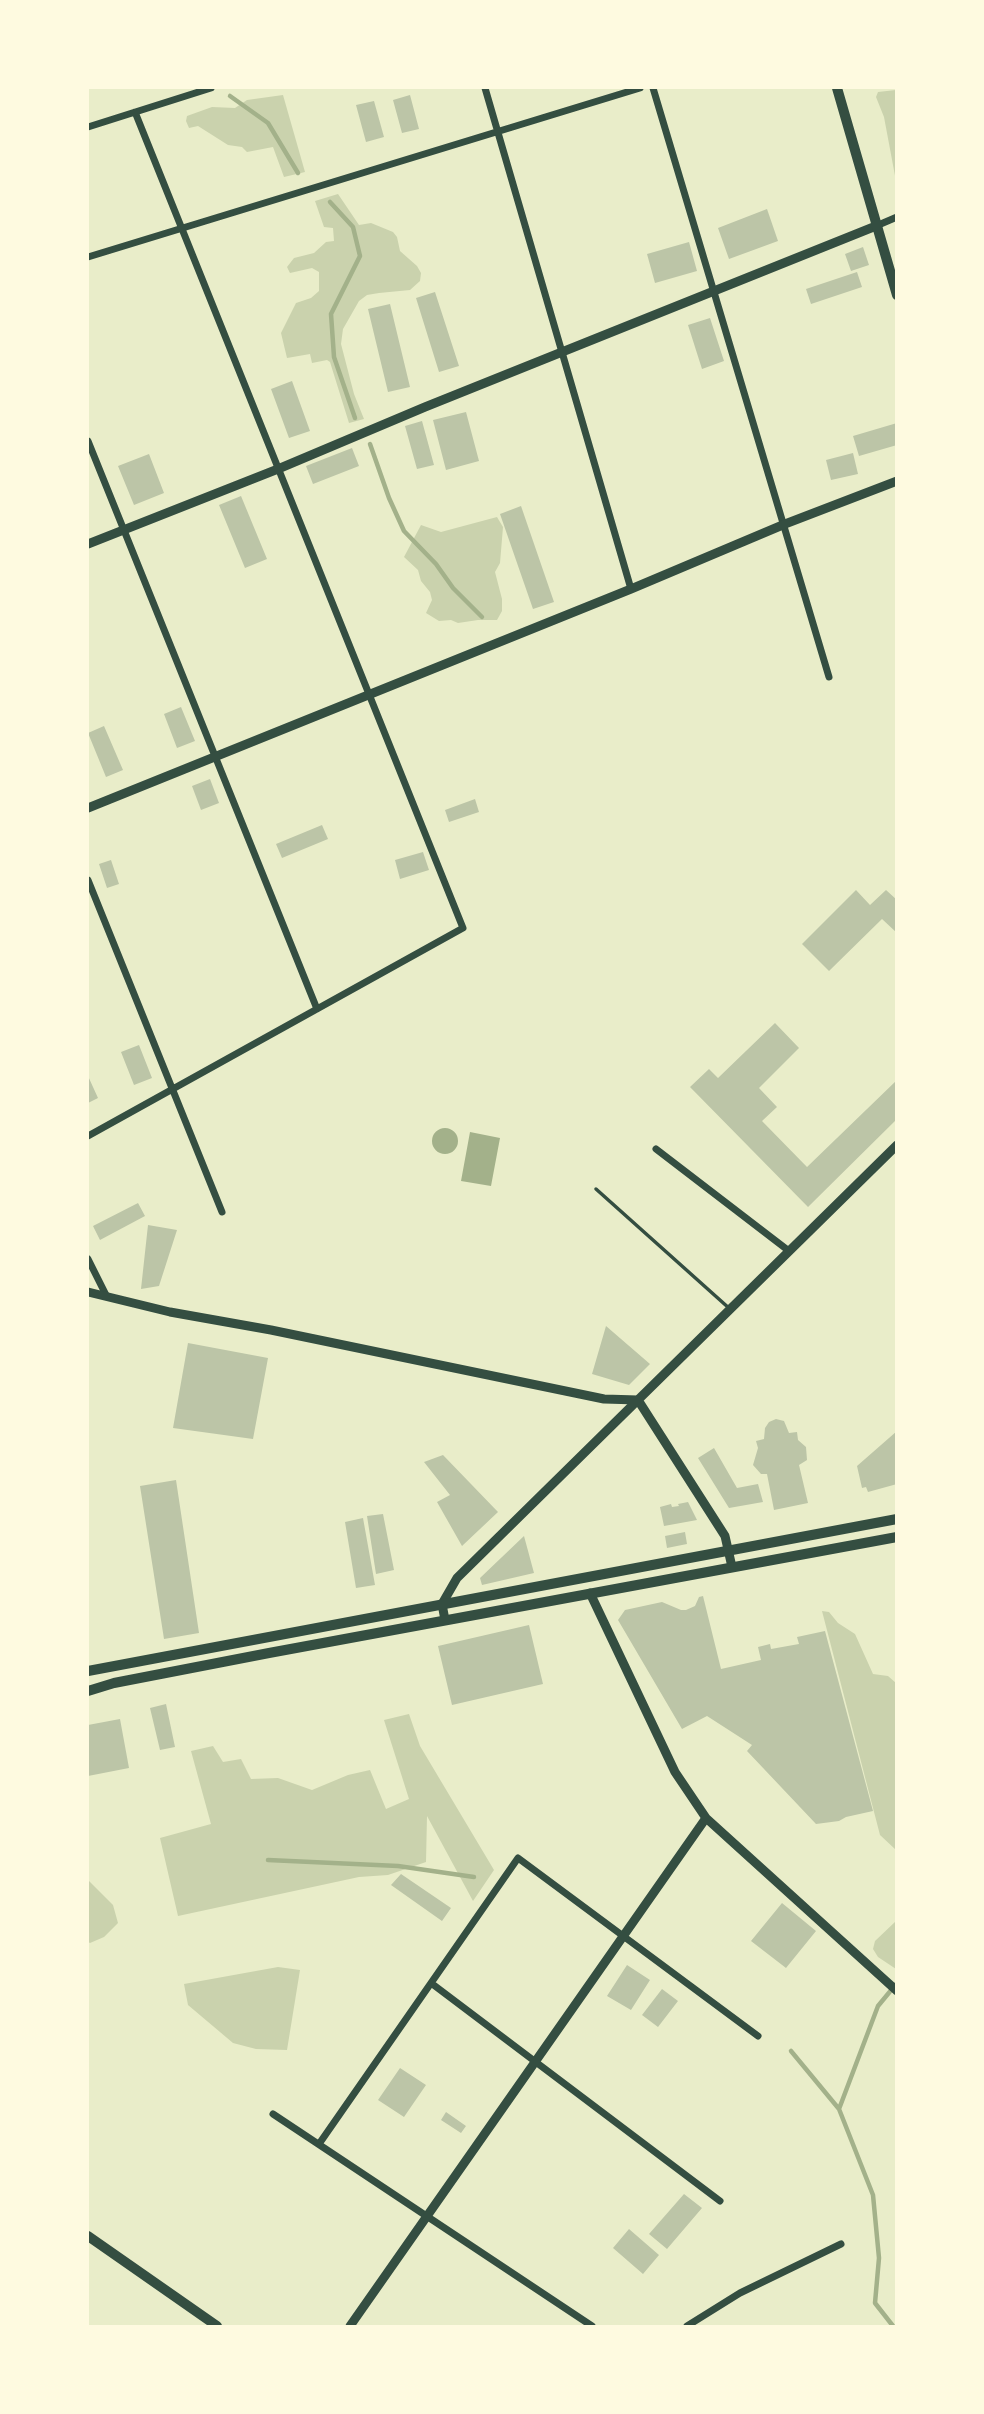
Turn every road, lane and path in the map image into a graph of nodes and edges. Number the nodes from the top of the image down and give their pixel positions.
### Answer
1 (211, 88) edge
2 (485, 88) edge
3 (640, 88) edge
4 (653, 88) edge
5 (837, 88) edge
6 (135, 112) junction
7 (88, 127) edge
8 (496, 131) junction
9 (897, 217) edge
10 (876, 226) junction
11 (181, 228) junction
12 (88, 257) edge
13 (714, 290) junction
14 (897, 295) edge
15 (561, 352) junction
16 (88, 441) edge
17 (278, 470) junction
18 (897, 481) edge
19 (785, 524) junction
20 (122, 530) junction
21 (88, 544) edge
22 (631, 589) junction
23 (828, 677) dead end
24 (369, 695) junction
25 (215, 757) junction
26 (88, 808) edge
27 (88, 880) edge
28 (317, 1009) junction
29 (173, 1089) junction
30 (88, 1136) edge
31 (897, 1145) edge
32 (656, 1149) dead end
33 (596, 1189) dead end
34 (222, 1212) dead end
35 (789, 1251) junction
36 (88, 1259) edge
37 (88, 1292) edge
38 (106, 1295) junction
39 (730, 1309) junction
40 (638, 1400) junction
41 (897, 1519) edge
42 (897, 1537) edge
43 (728, 1550) junction
44 (732, 1567) junction
45 (590, 1593) junction
46 (442, 1604) junction
47 (444, 1620) junction
48 (88, 1671) edge
49 (88, 1691) edge
50 (706, 1818) junction
51 (623, 1936) junction
52 (431, 1983) junction
53 (897, 1991) edge
54 (758, 2036) dead end
55 (535, 2062) junction
56 (273, 2114) dead end
57 (319, 2144) junction
58 (720, 2201) dead end
59 (427, 2216) junction
60 (88, 2236) edge
61 (842, 2244) dead end
62 (217, 2326) edge
63 (350, 2326) edge
64 (592, 2326) edge
65 (687, 2326) edge

1 - 6 street
2 - 8 street
3 - 8 street
4 - 13 street
5 - 10 main road
6 - 7 street
6 - 11 street
8 - 11 street
8 - 15 street
9 - 10 street
10 - 13 street
10 - 14 main road
11 - 12 street
11 - 17 street
13 - 15 street
13 - 19 street
15 - 17 street
15 - 22 street
16 - 20 street
17 - 20 street
17 - 24 street
18 - 19 street
19 - 22 street
19 - 23 street
20 - 21 street
20 - 25 street
22 - 24 street
24 - 25 street
24 - 28 street
25 - 26 street
25 - 28 street
27 - 29 street
28 - 29 street
29 - 30 street
29 - 34 street
31 - 35 street
32 - 35 street
33 - 39 lane
35 - 39 street
36 - 38 street
37 - 38 street
38 - 40 street
39 - 40 street
40 - 43 street
40 - 46 street
41 - 43 main road
42 - 44 main road
43 - 44 street
43 - 46 main road
44 - 45 main road
45 - 47 main road
45 - 50 street
46 - 47 street
46 - 48 main road
47 - 49 main road
50 - 51 street
50 - 53 street
51 - 52 street
51 - 54 street
51 - 55 street
52 - 55 street
52 - 57 street
55 - 58 street
55 - 59 street
56 - 57 street
57 - 59 street
59 - 63 street
59 - 64 street
60 - 62 main road
61 - 65 street

